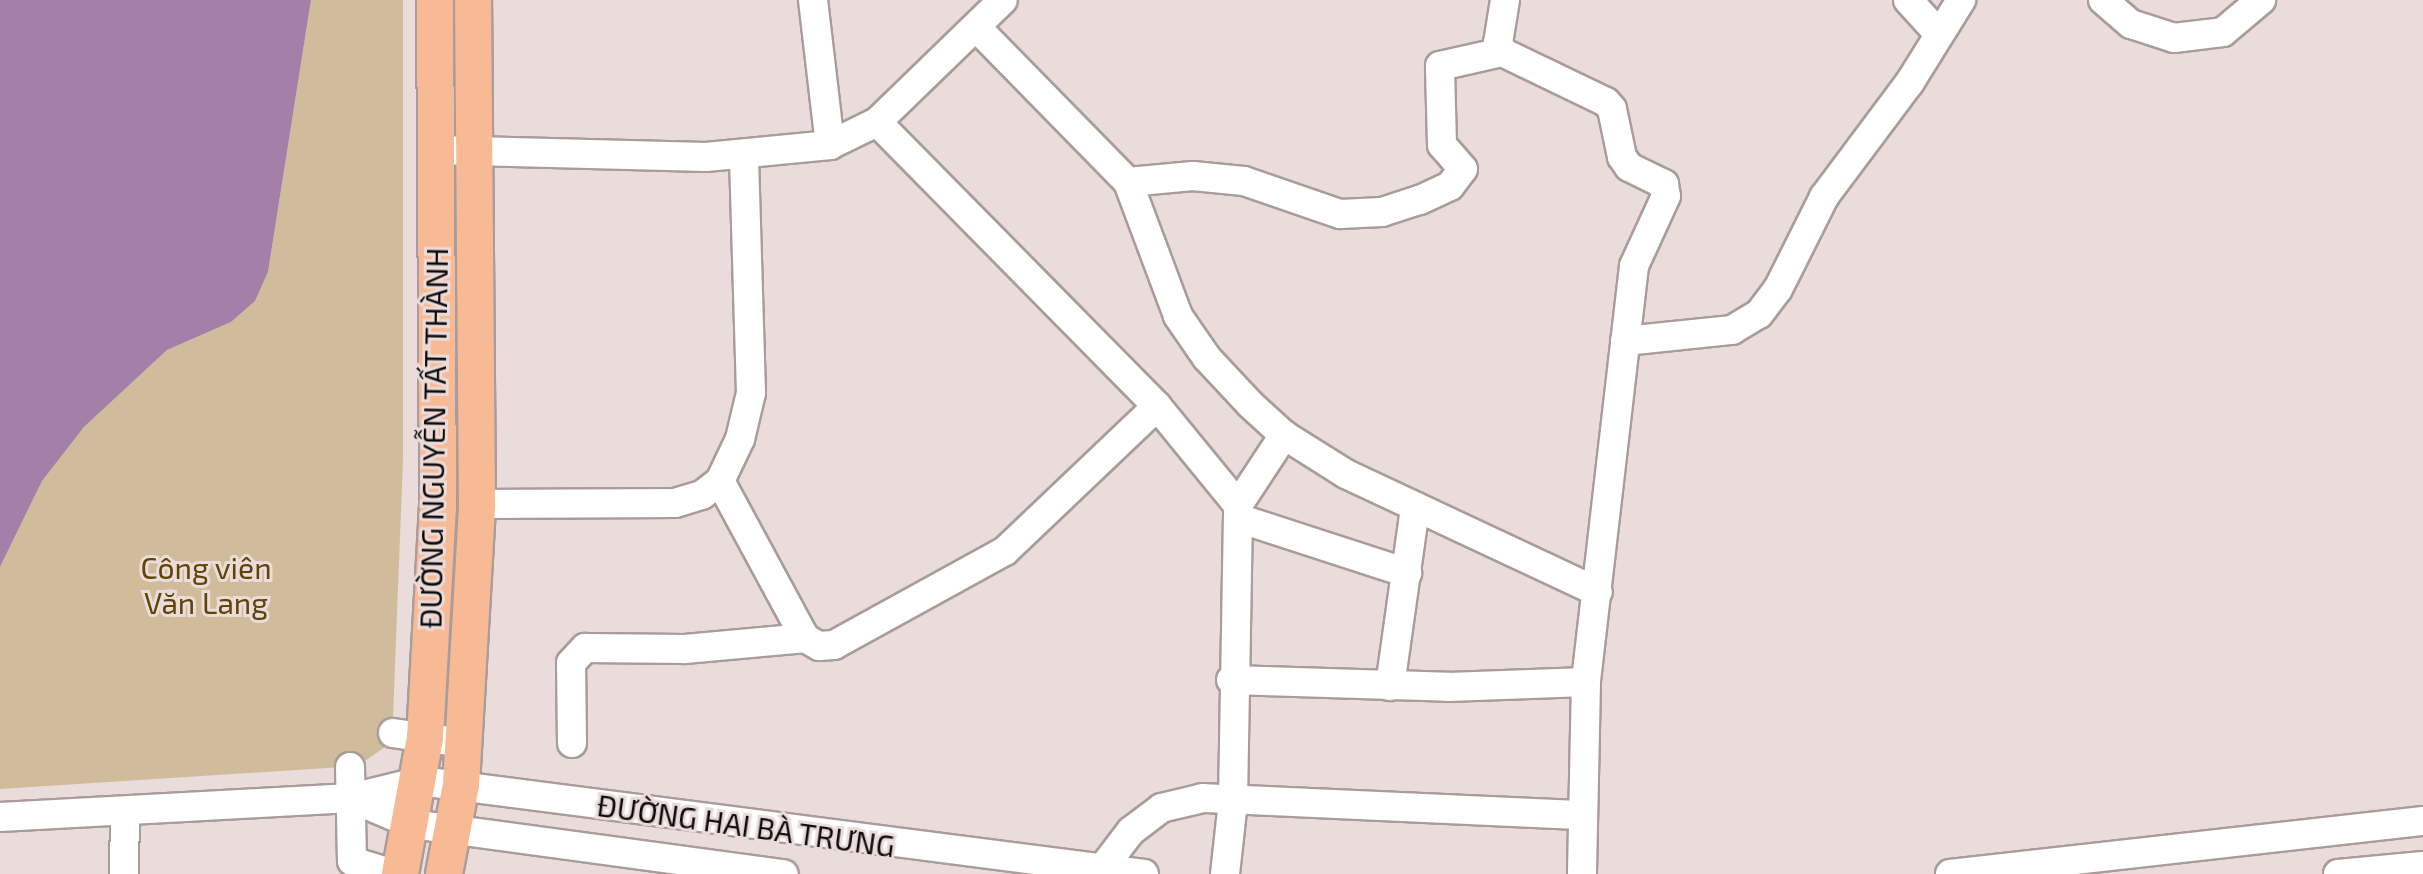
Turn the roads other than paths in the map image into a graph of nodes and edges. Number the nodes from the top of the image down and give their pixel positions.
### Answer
1 (435, 0) edge
2 (473, 0) edge
3 (813, 0) edge
4 (1003, 0) edge
5 (1505, 0) edge
6 (1908, 0) edge
7 (1961, 0) edge
8 (2103, 0) edge
9 (2261, 0) edge
10 (977, 28) junction
11 (1939, 34) junction
12 (1502, 52) junction
13 (877, 122) junction
14 (830, 145) junction
15 (434, 150) junction
16 (474, 150) junction
17 (744, 155) junction
18 (1128, 182) junction
19 (1625, 341) junction
20 (1157, 406) junction
21 (1284, 435) junction
22 (720, 481) junction
23 (477, 504) junction
24 (1415, 507) junction
25 (1238, 512) junction
26 (1407, 573) junction
27 (1598, 592) junction
28 (805, 638) junction
29 (1231, 680) junction
30 (1586, 682) junction
31 (1390, 686) junction
32 (409, 735) junction
33 (463, 743) junction
34 (572, 743) dead end
35 (350, 767) dead end
36 (420, 781) junction
37 (461, 785) junction
38 (351, 798) junction
39 (1233, 801) junction
40 (125, 811) junction
41 (1581, 815) junction
42 (0, 817) edge
43 (2423, 821) edge
44 (412, 824) junction
45 (454, 831) junction
46 (2423, 866) edge
47 (1102, 869) junction
48 (124, 874) edge
49 (397, 874) edge
50 (444, 874) edge
51 (784, 874) edge
52 (1144, 874) edge
53 (1225, 874) edge
54 (1582, 874) edge
55 (1950, 874) edge
56 (2338, 874) edge

1 - 15 main road, ĐƯỜNG NGUYỄN TẤT THÀNH
2 - 16 main road, ĐƯỜNG NGUYỄN TẤT THÀNH
3 - 14 street
4 - 10 street
5 - 12 street
6 - 11 street
7 - 11 street
8 - 9 street
10 - 13 street
10 - 18 street
11 - 19 street
12 - 18 street
12 - 19 street
13 - 14 street
13 - 20 street
14 - 17 street
15 - 16 street
15 - 32 main road, ĐƯỜNG NGUYỄN TẤT THÀNH
16 - 17 street
16 - 23 main road, ĐƯỜNG NGUYỄN TẤT THÀNH
17 - 22 street
18 - 21 street
19 - 27 street
20 - 25 street
20 - 28 street
21 - 24 street
21 - 25 street
22 - 23 street
22 - 28 street
23 - 33 main road, ĐƯỜNG NGUYỄN TẤT THÀNH
24 - 26 street
24 - 27 street
25 - 26 street
25 - 29 street
26 - 31 street
27 - 30 street
28 - 34 street
29 - 31 street
29 - 39 street
30 - 31 street
30 - 41 street
32 - 33 street
32 - 36 main road, ĐƯỜNG NGUYỄN TẤT THÀNH
33 - 37 main road, ĐƯỜNG NGUYỄN TẤT THÀNH
35 - 38 street
36 - 37 street, ĐƯỜNG HAI BÀ TRƯNG
36 - 38 street, ĐƯỜNG HAI BÀ TRƯNG
36 - 44 main road, ĐƯỜNG NGUYỄN TẤT THÀNH
37 - 45 main road, ĐƯỜNG NGUYỄN TẤT THÀNH
37 - 47 street, ĐƯỜNG HAI BÀ TRƯNG
38 - 40 street, ĐƯỜNG HAI BÀ TRƯNG
38 - 44 street, ĐƯỜNG HAI BÀ TRƯNG
38 - 49 street
39 - 41 street
39 - 47 street
39 - 53 street
40 - 42 street, ĐƯỜNG HAI BÀ TRƯNG
40 - 48 street
41 - 54 street
43 - 55 street
44 - 45 street, ĐƯỜNG HAI BÀ TRƯNG
44 - 49 main road, ĐƯỜNG NGUYỄN TẤT THÀNH
45 - 50 main road, ĐƯỜNG NGUYỄN TẤT THÀNH
45 - 51 street, ĐƯỜNG HAI BÀ TRƯNG
46 - 56 street
47 - 52 street, ĐƯỜNG HAI BÀ TRƯNG

